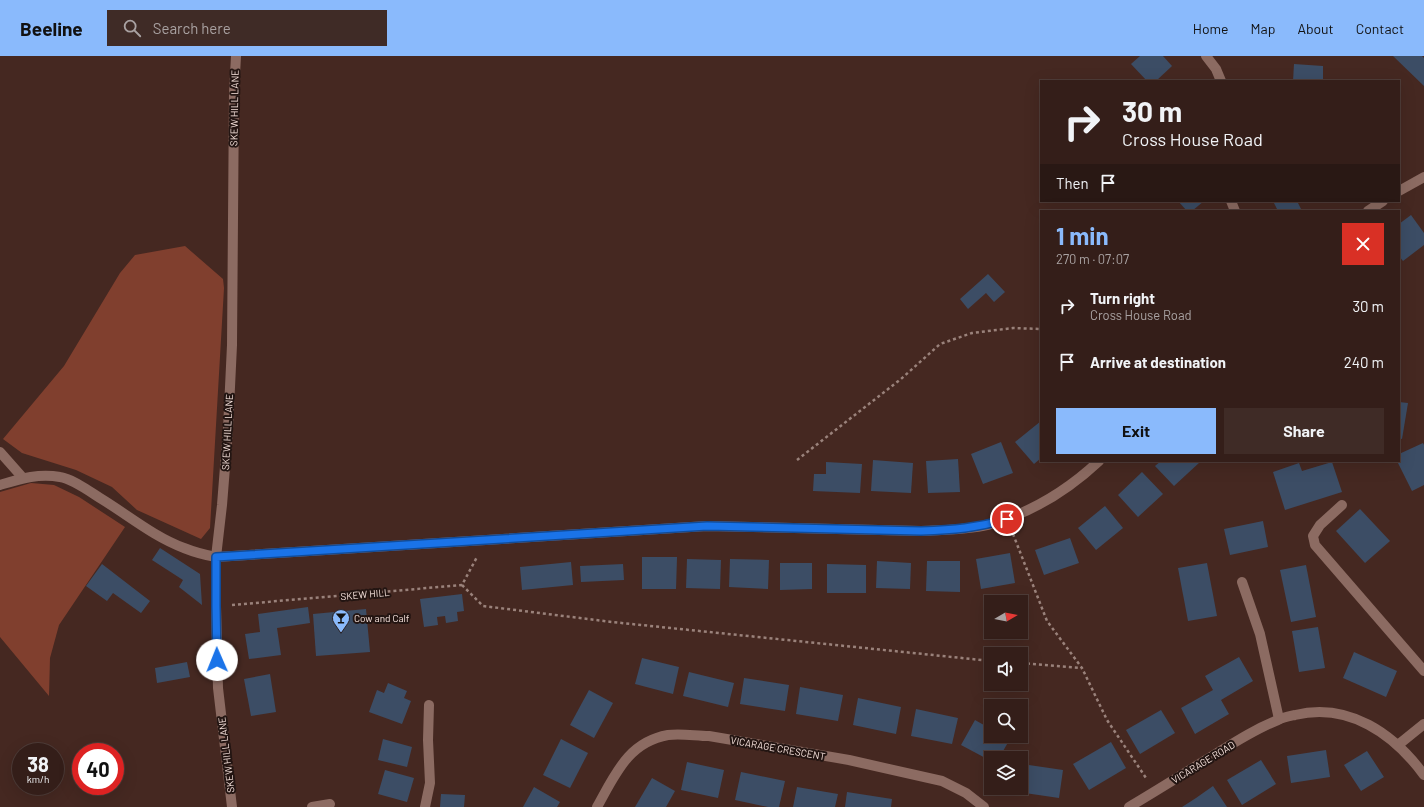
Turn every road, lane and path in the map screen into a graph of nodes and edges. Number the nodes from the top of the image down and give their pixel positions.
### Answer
1 (236, 56) edge
2 (1206, 56) edge
3 (1221, 80) edge
4 (1424, 177) edge
5 (1400, 190) edge
6 (1040, 329) edge
7 (0, 452) edge
8 (797, 460) dead end
9 (1098, 462) edge
10 (23, 478) junction
11 (0, 485) edge
12 (1342, 505) dead end
13 (1007, 519) junction
14 (486, 540) junction
15 (216, 557) junction
16 (1242, 582) dead end
17 (462, 585) junction
18 (216, 606) junction
19 (984, 660) edge
20 (1028, 664) edge
21 (1082, 668) junction
22 (1424, 671) edge
23 (429, 705) dead end
24 (1279, 719) junction
25 (1424, 724) edge
26 (1398, 745) junction
27 (1424, 775) edge
28 (1155, 791) junction
29 (330, 804) dead end
30 (232, 807) edge
31 (312, 807) edge
32 (425, 807) edge
33 (597, 807) edge
34 (984, 807) edge
35 (1129, 807) edge

1 - 15 street, SKEW HILL LANE
2 - 3 street
4 - 5 street
6 - 8 path
7 - 10 street
9 - 13 street
10 - 11 street
10 - 15 street
12 - 22 street
13 - 14 street
13 - 21 path
14 - 15 street
14 - 17 path
15 - 18 street, SKEW HILL LANE
16 - 24 street
17 - 18 path, SKEW HILL
17 - 19 path
18 - 30 street, SKEW HILL LANE
20 - 21 path
21 - 28 path
23 - 32 street
24 - 26 street, VICARAGE ROAD
24 - 28 street, VICARAGE ROAD
25 - 26 street
26 - 27 street, VICARAGE ROAD
28 - 35 street, VICARAGE ROAD
29 - 31 street
33 - 34 street, VICARAGE CRESCENT

